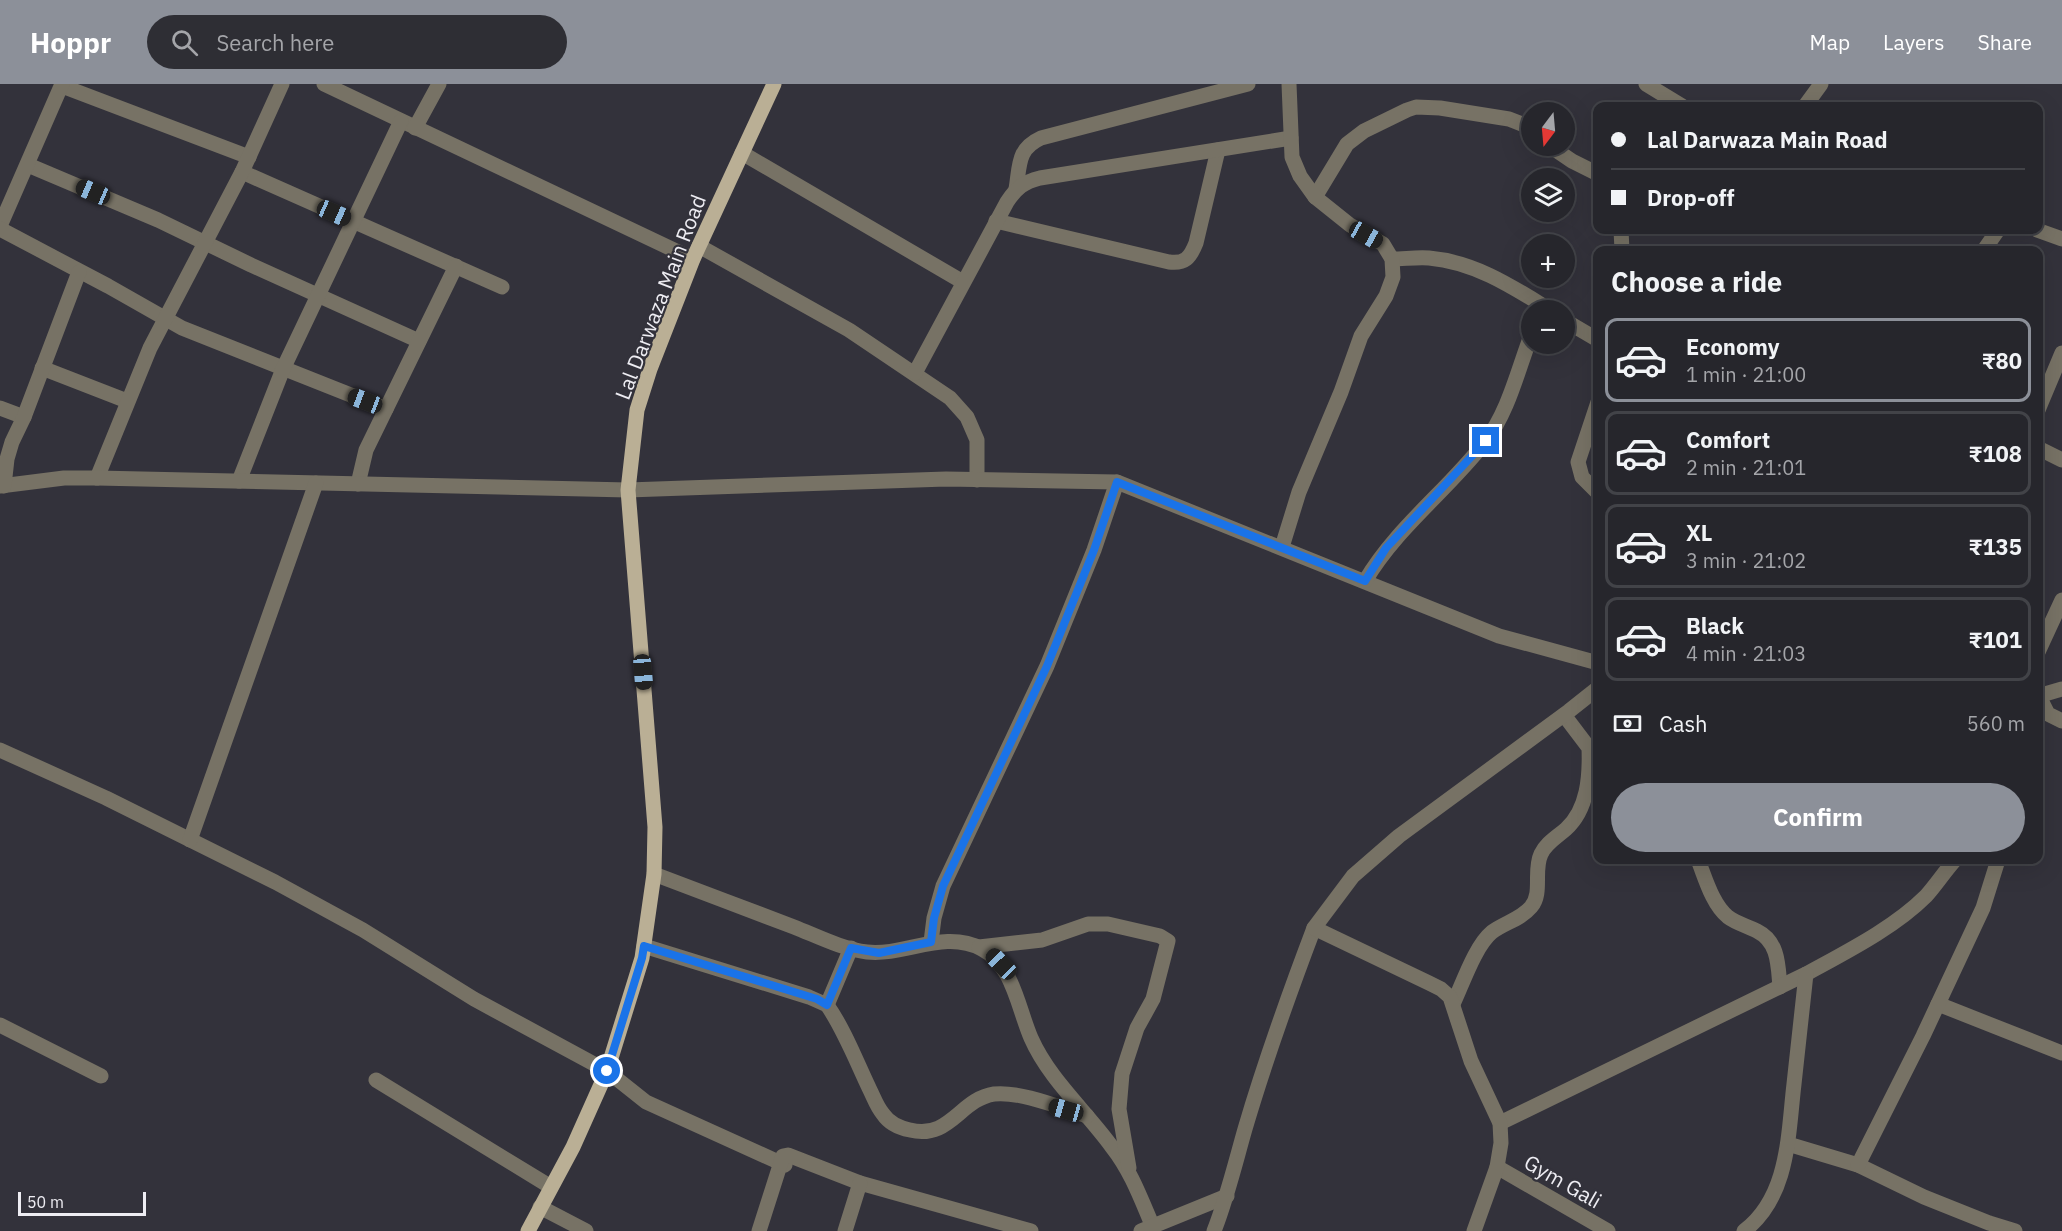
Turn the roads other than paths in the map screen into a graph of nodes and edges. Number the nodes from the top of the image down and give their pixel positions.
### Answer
1 (282, 84) edge
2 (324, 84) edge
3 (439, 84) edge
4 (774, 84) edge
5 (1248, 84) edge
6 (1289, 84) edge
7 (1646, 84) edge
8 (1821, 84) edge
9 (62, 85) edge
10 (1675, 102) edge
11 (1808, 102) edge
12 (401, 121) junction
13 (1521, 124) edge
14 (415, 128) junction
15 (1291, 138) junction
16 (1218, 150) junction
17 (742, 153) junction
18 (1565, 156) edge
19 (249, 157) junction
20 (28, 165) junction
21 (242, 172) junction
22 (1593, 172) edge
23 (1016, 189) junction
24 (1315, 197) junction
25 (352, 221) junction
26 (996, 221) junction
27 (0, 228) edge
28 (2043, 232) edge
29 (2062, 239) edge
30 (205, 242) junction
31 (696, 252) junction
32 (1392, 259) junction
33 (456, 266) junction
34 (79, 272) junction
35 (963, 282) junction
36 (502, 287) dead end
37 (318, 296) junction
38 (1531, 300) edge
39 (164, 318) junction
40 (1575, 326) edge
41 (1593, 337) edge
42 (419, 341) junction
43 (2062, 353) edge
44 (1524, 354) edge
45 (42, 368) junction
46 (283, 369) junction
47 (915, 373) junction
48 (2043, 398) edge
49 (127, 400) junction
50 (0, 408) edge
51 (386, 409) junction
52 (24, 417) junction
53 (1593, 417) edge
54 (2043, 450) edge
55 (2062, 460) edge
56 (97, 478) junction
57 (239, 480) junction
58 (977, 480) junction
59 (1117, 482) junction
60 (316, 483) junction
61 (358, 484) junction
62 (2, 486) edge
63 (1593, 488) edge
64 (628, 490) junction
65 (1282, 547) junction
66 (1365, 581) junction
67 (2062, 600) edge
68 (2043, 641) edge
69 (1593, 662) edge
70 (2062, 689) edge
71 (1593, 692) edge
72 (2043, 695) edge
73 (2043, 704) edge
74 (1564, 715) junction
75 (2062, 722) edge
76 (0, 750) edge
77 (190, 840) junction
78 (1700, 864) edge
79 (1951, 864) edge
80 (1997, 864) edge
81 (654, 874) junction
82 (1314, 928) junction
83 (931, 942) junction
84 (644, 946) junction
85 (979, 947) junction
86 (851, 948) junction
87 (1806, 975) junction
88 (1780, 987) junction
89 (1453, 1004) junction
90 (1938, 1004) junction
91 (827, 1005) junction
92 (0, 1025) edge
93 (2062, 1053) edge
94 (607, 1071) junction
95 (101, 1076) dead end
96 (376, 1080) dead end
97 (1087, 1116) junction
98 (1500, 1123) junction
99 (1788, 1144) junction
100 (782, 1165) junction
101 (1858, 1165) junction
102 (1497, 1167) junction
103 (1130, 1174) junction
104 (860, 1183) junction
105 (551, 1187) junction
106 (1227, 1196) junction
107 (540, 1208) junction
108 (1147, 1229) edge
109 (528, 1231) edge
110 (586, 1231) edge
111 (759, 1231) edge
112 (845, 1231) edge
113 (1031, 1231) edge
114 (1214, 1231) edge
115 (1474, 1231) edge
116 (1608, 1231) edge
117 (1744, 1231) edge
118 (2014, 1231) edge

1 - 19 street
2 - 12 street
3 - 14 street
4 - 17 main road, Lal Darwaza Main Road
5 - 23 street
6 - 15 street
7 - 10 street
8 - 11 street
9 - 19 street
9 - 20 street
12 - 14 street
12 - 25 street
13 - 24 street
14 - 31 street
15 - 16 street
15 - 24 street
16 - 23 street
16 - 26 street
17 - 31 main road, Lal Darwaza Main Road
17 - 35 street
18 - 22 street
19 - 21 street
20 - 27 street
20 - 30 street
21 - 25 street
21 - 30 street
23 - 26 street
24 - 32 street
25 - 33 street
25 - 37 street
26 - 35 street
27 - 34 street
28 - 29 street
30 - 37 street
30 - 39 street
31 - 47 street
31 - 64 main road, Lal Darwaza Main Road
32 - 38 street
32 - 65 street
33 - 36 street
33 - 42 street
34 - 39 street
34 - 45 street
35 - 47 street
37 - 42 street
37 - 46 street
39 - 46 street
39 - 49 street
40 - 41 street
42 - 51 street
43 - 48 street
44 - 66 street
45 - 49 street
45 - 52 street
46 - 51 street
46 - 57 street
47 - 58 street
49 - 56 street
50 - 52 street
51 - 61 street
52 - 62 street
53 - 63 street
54 - 55 street
56 - 57 street
56 - 62 street
57 - 60 street
58 - 59 street
58 - 64 street
59 - 65 street
59 - 83 street
60 - 61 street
60 - 77 street
61 - 64 street
64 - 81 main road, Lal Darwaza Main Road
65 - 66 street
66 - 69 street
67 - 68 street
70 - 72 street
71 - 74 street
73 - 75 street
74 - 82 street
74 - 89 street
76 - 77 street
77 - 94 street
78 - 88 street
79 - 87 street
80 - 90 street
81 - 84 main road, Lal Darwaza Main Road
81 - 86 street
82 - 89 street
82 - 106 street
83 - 85 street
83 - 86 street
84 - 91 street
84 - 94 main road, Lal Darwaza Main Road
85 - 97 street
85 - 103 street
86 - 91 street
87 - 88 street
87 - 99 street
88 - 98 street
89 - 98 street
90 - 93 street
90 - 101 street
91 - 97 street
92 - 95 street
94 - 100 street
94 - 105 main road, Lal Darwaza Main Road
96 - 105 street
97 - 103 street
98 - 102 street
99 - 101 street
99 - 117 street
100 - 104 street
100 - 111 street
101 - 118 street
102 - 115 street
102 - 116 street, Gym Gali
103 - 108 street
104 - 112 street
104 - 113 street
105 - 107 main road, Lal Darwaza Main Road
106 - 108 street
106 - 114 street
107 - 109 main road, Lal Darwaza Main Road
107 - 110 street

